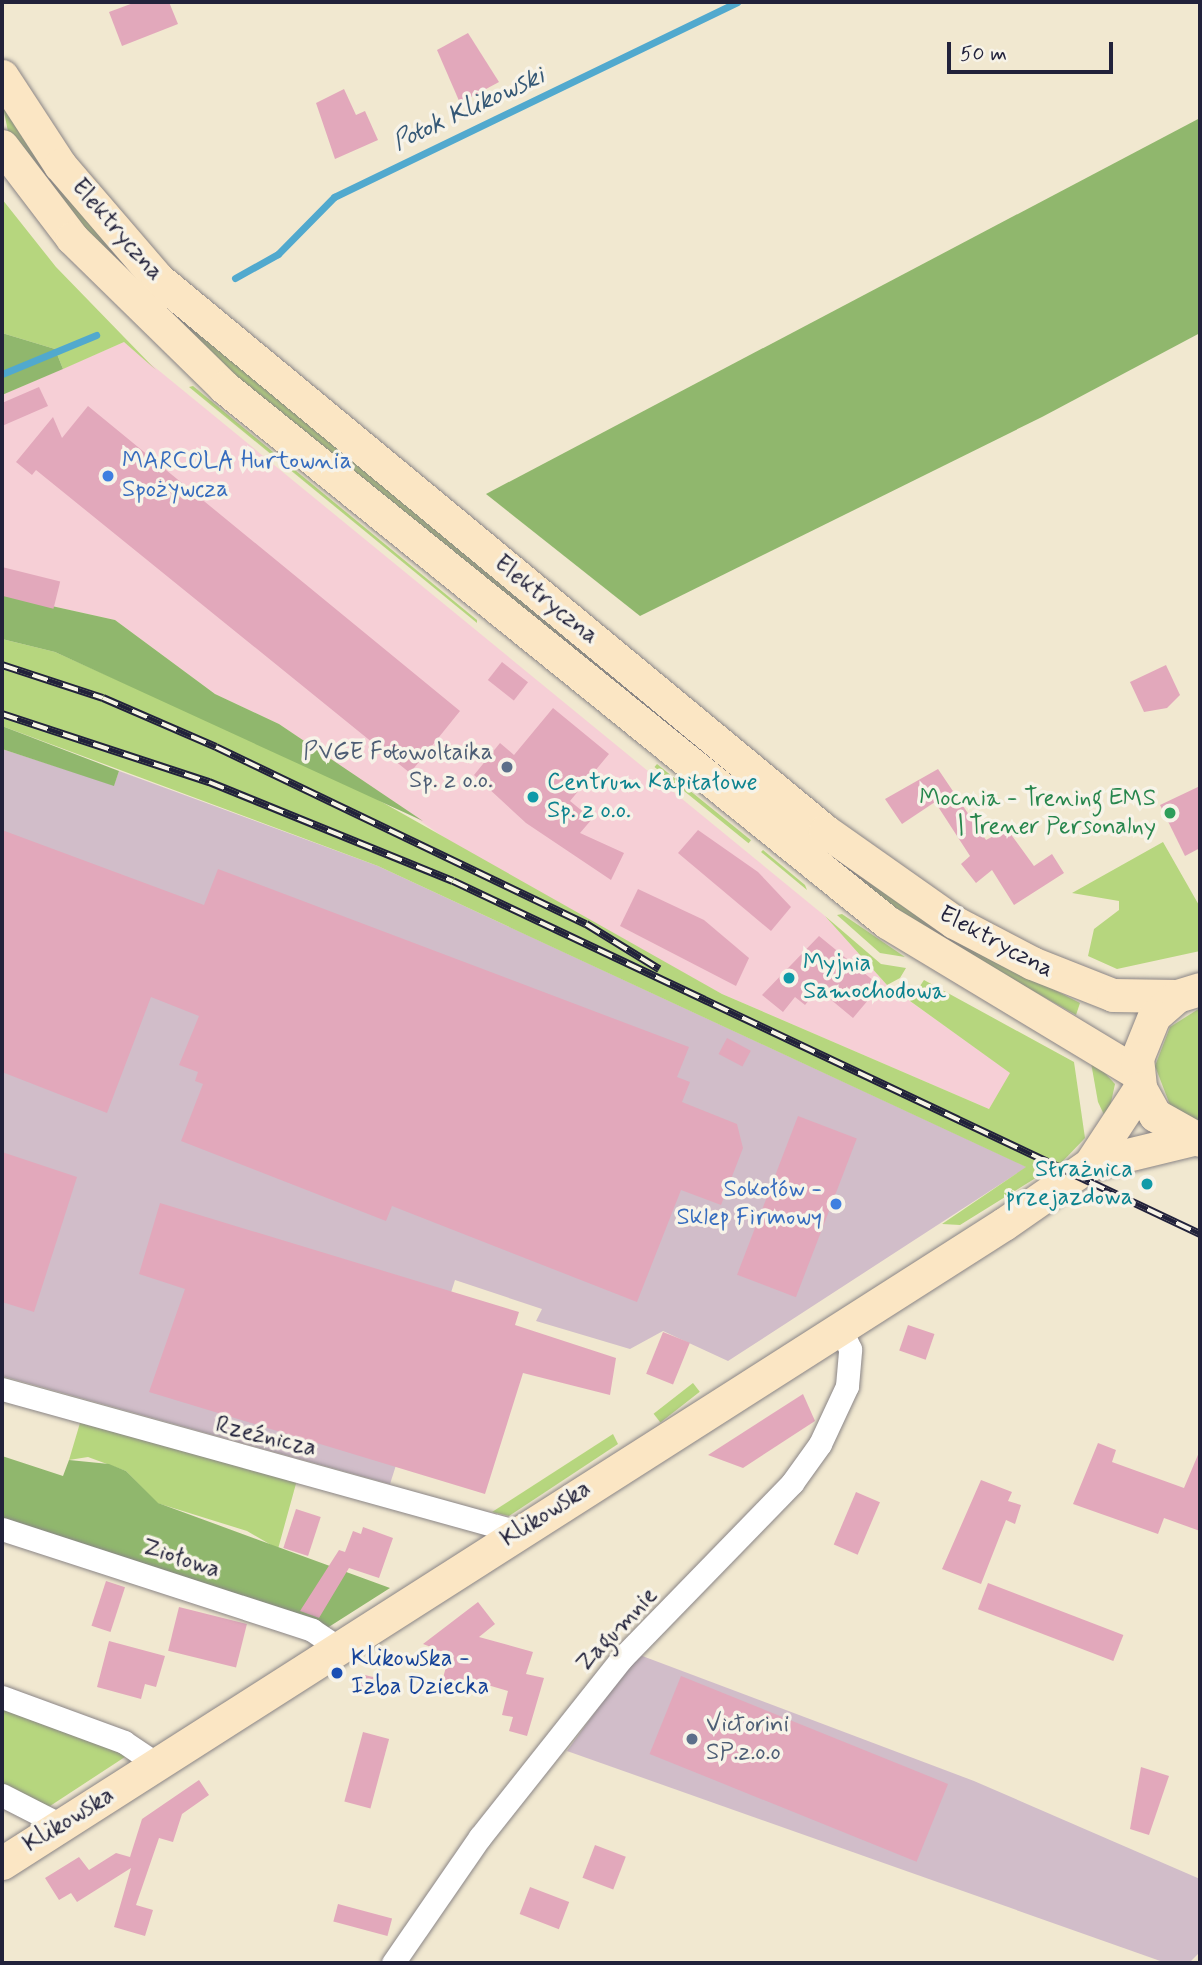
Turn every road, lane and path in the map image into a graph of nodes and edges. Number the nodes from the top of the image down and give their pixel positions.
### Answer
1 (2, 76) edge
2 (2, 146) edge
3 (1189, 993) edge
4 (1139, 1081) junction
5 (1197, 1139) edge
6 (1090, 1164) junction
7 (840, 1328) junction
8 (2, 1389) edge
9 (2, 1529) edge
10 (518, 1532) junction
11 (339, 1648) junction
12 (2, 1698) edge
13 (157, 1764) junction
14 (2, 1796) edge
15 (61, 1825) junction
16 (2, 1863) edge
17 (393, 1963) edge

1 - 3 main road, Elektryczna
2 - 4 main road, Elektryczna
3 - 4 main road
4 - 5 main road
4 - 6 main road, Klikowska
5 - 6 main road, Klikowska
6 - 7 main road, Klikowska
7 - 10 main road, Klikowska
7 - 17 street, Zagumnie
8 - 10 street, Rzeźnicza
9 - 11 street, Ziołowa
10 - 11 main road, Klikowska
11 - 13 main road, Klikowska
12 - 13 street
13 - 15 main road, Klikowska
14 - 15 street
15 - 16 main road, Klikowska

